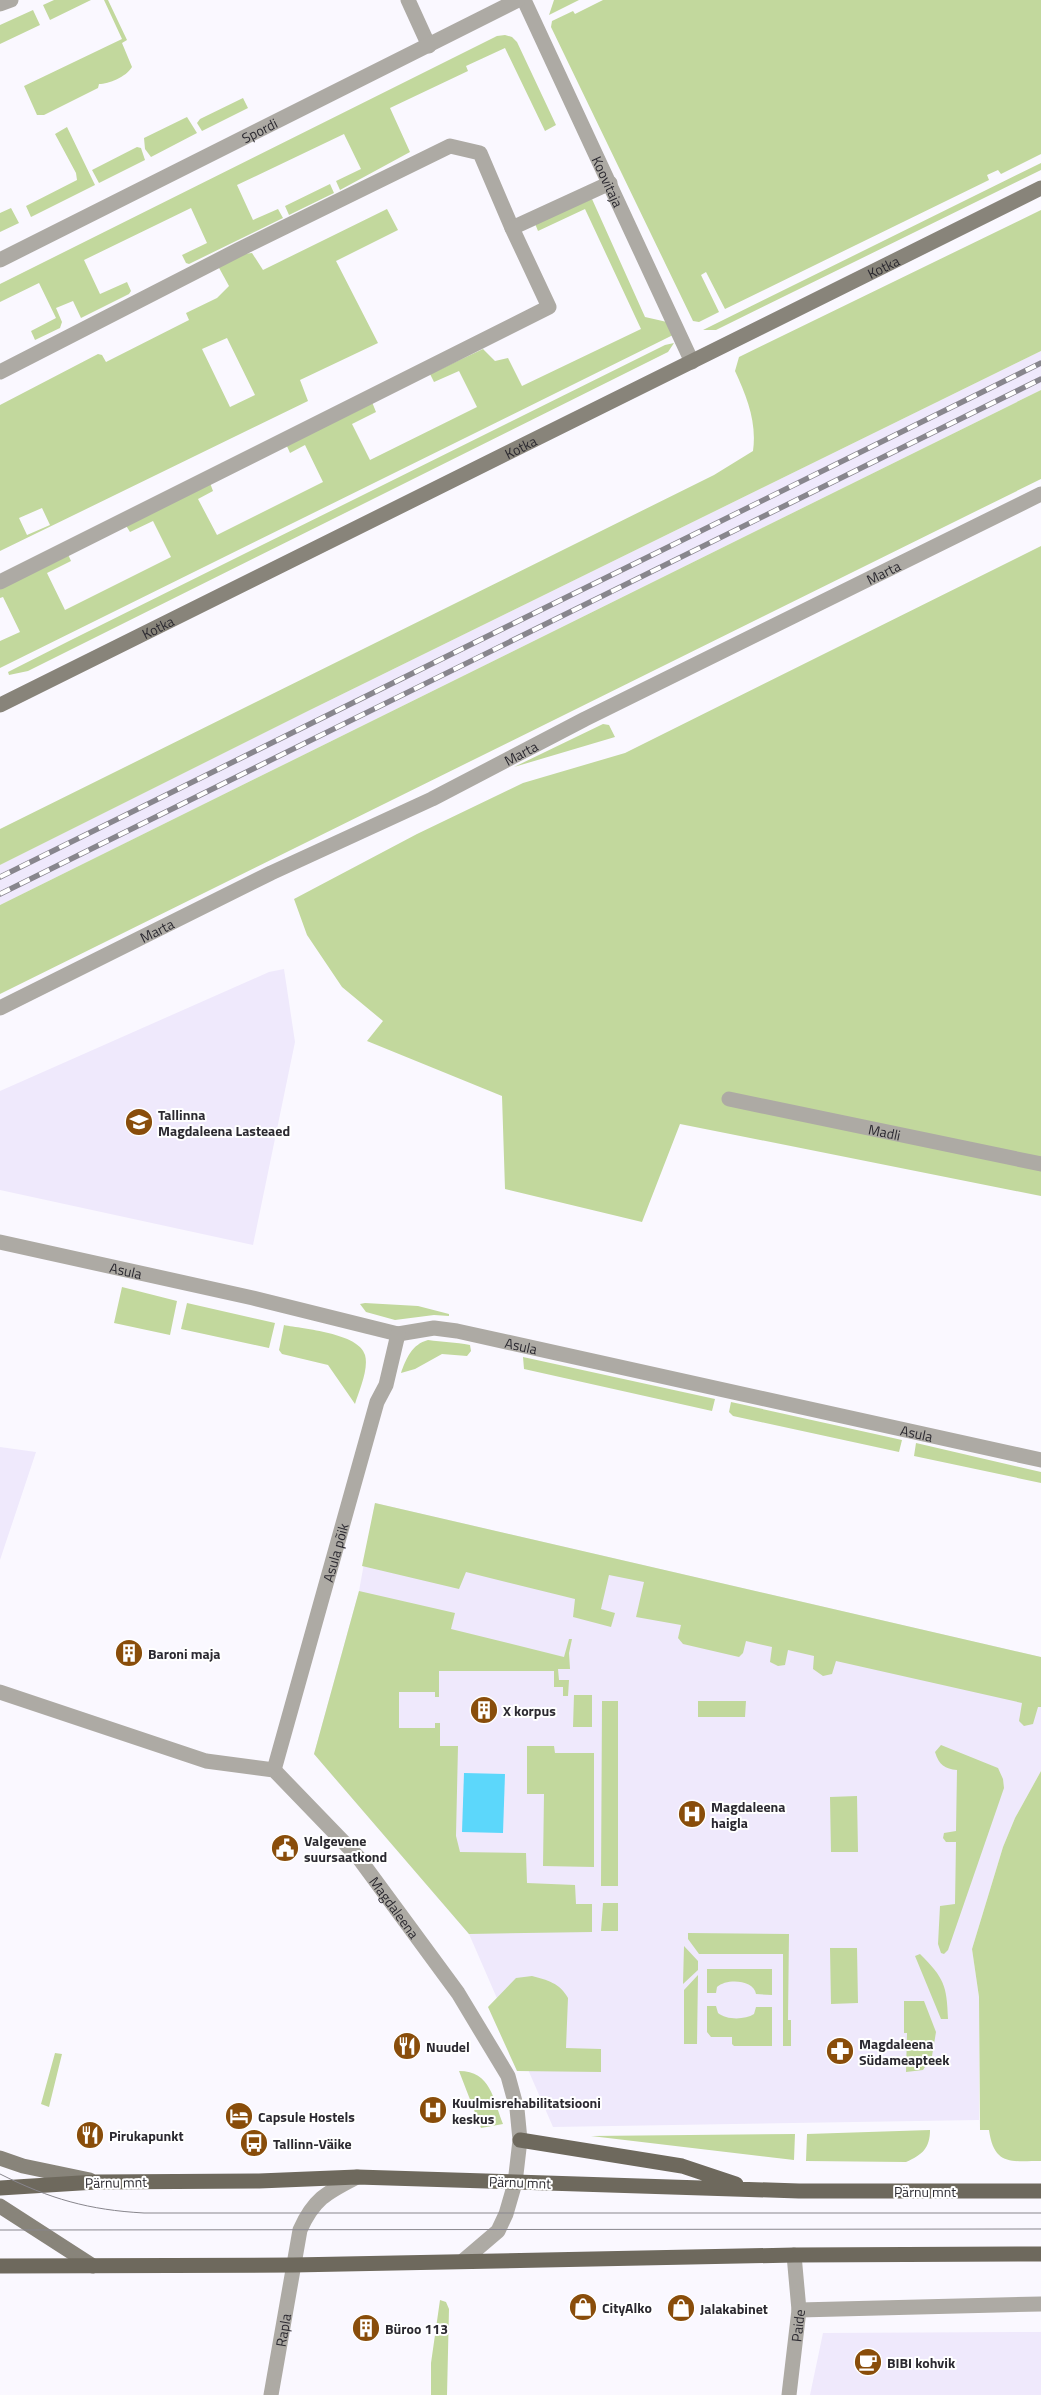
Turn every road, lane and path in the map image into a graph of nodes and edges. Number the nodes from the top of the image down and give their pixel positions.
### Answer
1 (11, 0) edge
2 (408, 0) edge
3 (518, 0) edge
4 (524, 0) edge
5 (0, 4) edge
6 (430, 46) junction
7 (610, 183) junction
8 (1041, 188) edge
9 (512, 228) junction
10 (0, 260) edge
11 (692, 362) junction
12 (0, 372) edge
13 (1041, 494) edge
14 (0, 582) edge
15 (0, 705) edge
16 (0, 1008) edge
17 (729, 1098) dead end
18 (1041, 1164) edge
19 (0, 1242) edge
20 (398, 1334) junction
21 (1041, 1460) edge
22 (0, 1692) edge
23 (274, 1770) junction
24 (520, 2140) junction
25 (0, 2158) edge
26 (357, 2177) junction
27 (96, 2182) junction
28 (515, 2182) junction
29 (0, 2188) edge
30 (751, 2190) junction
31 (1041, 2191) edge
32 (0, 2206) edge
33 (1041, 2254) edge
34 (794, 2255) junction
35 (464, 2260) junction
36 (293, 2265) junction
37 (0, 2266) edge
38 (93, 2266) junction
39 (1041, 2304) edge
40 (799, 2310) junction
41 (271, 2395) edge
42 (789, 2395) edge

1 - 5 street
2 - 6 street
3 - 6 street, Spordi
4 - 7 street, Koovitaja
6 - 10 street, Spordi
7 - 9 street
7 - 11 street, Koovitaja
8 - 11 street, Kotka
9 - 12 street
9 - 14 street
11 - 15 street, Kotka
13 - 16 street, Marta
17 - 18 street, Madli
19 - 20 street, Asula
20 - 21 street, Asula
20 - 23 street, Asula põik
22 - 23 street
23 - 24 street, Magdaleena
24 - 28 street, Magdaleena
24 - 30 main road
25 - 27 street
26 - 27 main road, Pärnu mnt
26 - 28 main road, Pärnu mnt
26 - 36 street, Rapla
27 - 29 main road, Pärnu mnt
28 - 30 main road, Pärnu mnt
28 - 35 street, Magdaleena
30 - 31 main road, Pärnu mnt
32 - 38 street
33 - 34 main road
34 - 35 main road
34 - 40 street, Paide
35 - 36 main road
36 - 38 main road
36 - 41 street, Rapla
37 - 38 main road
39 - 40 street
40 - 42 street, Paide

